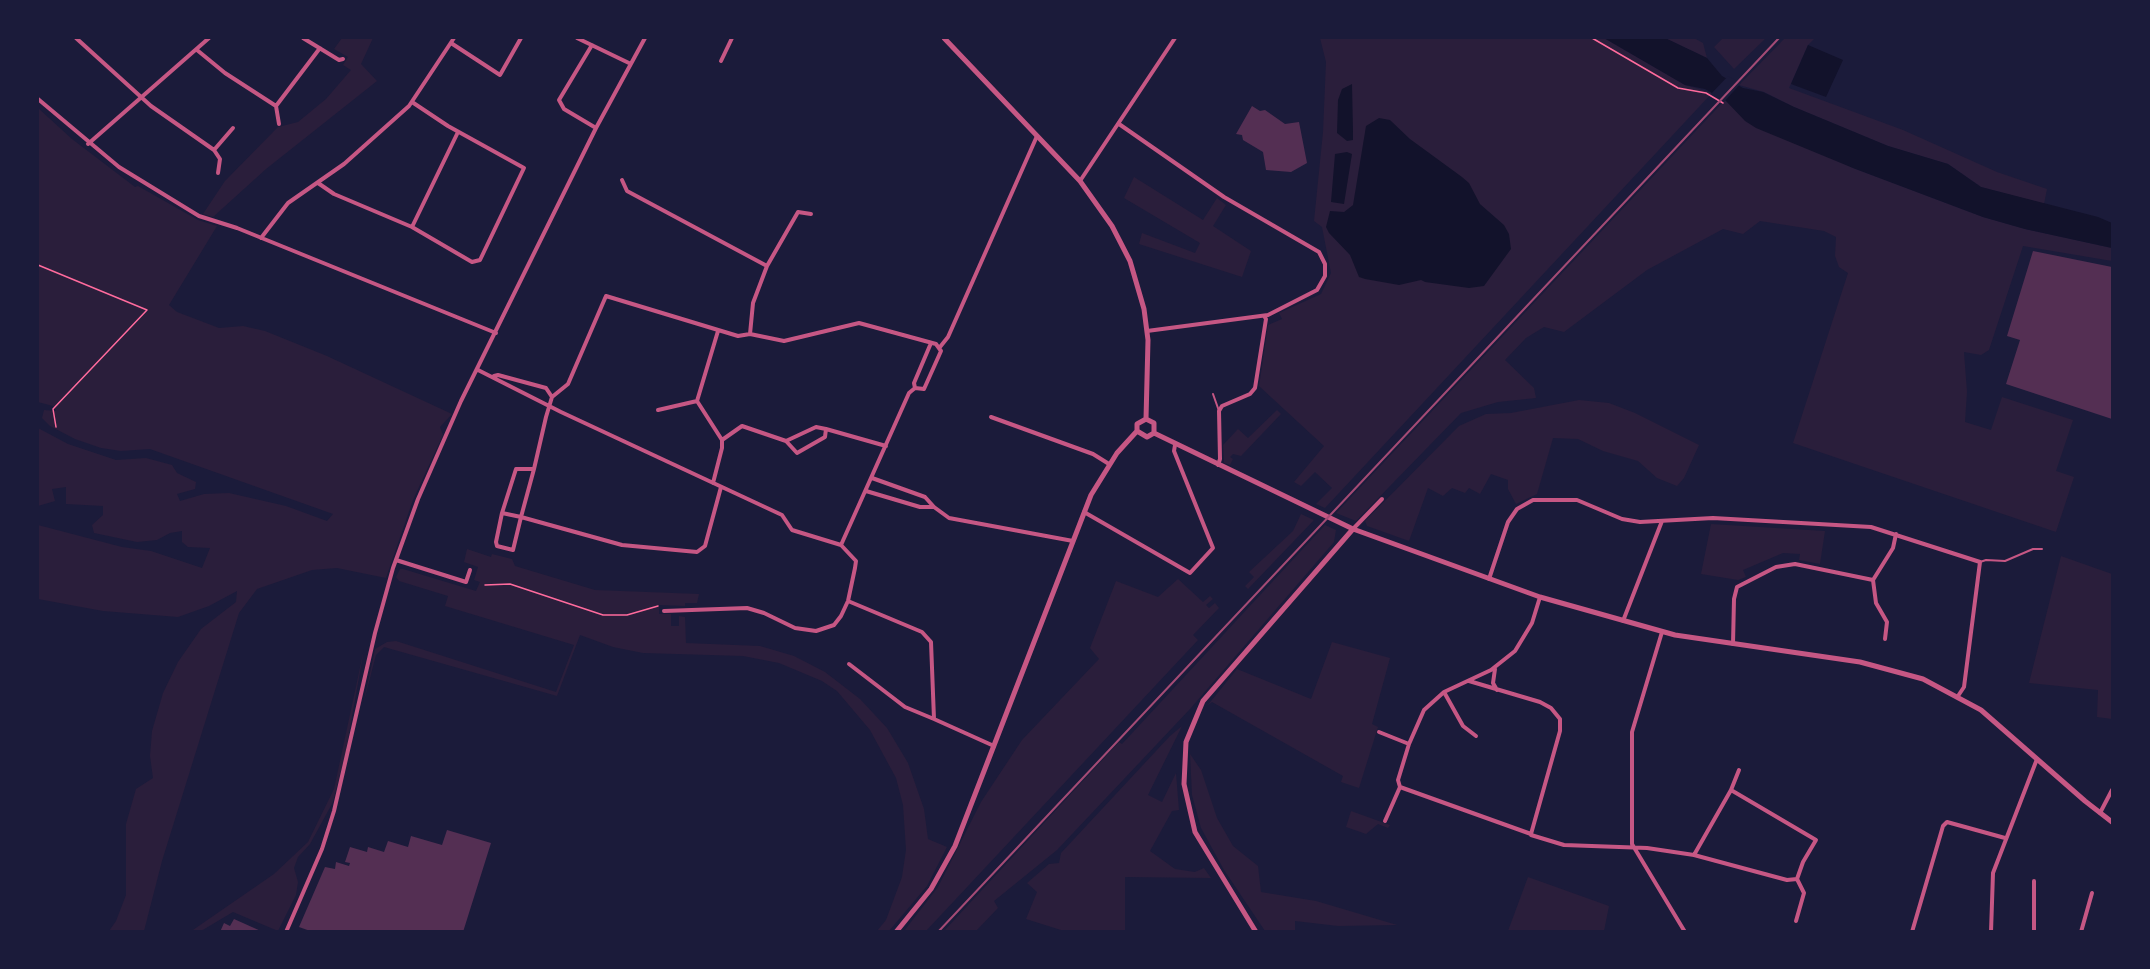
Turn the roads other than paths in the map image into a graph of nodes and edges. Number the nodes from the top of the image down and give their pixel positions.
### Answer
1 (76, 38) edge
2 (209, 38) edge
3 (303, 38) edge
4 (454, 38) edge
5 (521, 38) edge
6 (578, 38) edge
7 (645, 38) edge
8 (732, 38) edge
9 (944, 38) edge
10 (1175, 38) edge
11 (451, 44) junction
12 (592, 45) junction
13 (320, 48) junction
14 (197, 50) junction
15 (343, 59) dead end
16 (720, 61) dead end
17 (631, 64) junction
18 (142, 96) junction
19 (38, 99) edge
20 (412, 102) junction
21 (276, 106) junction
22 (279, 124) dead end
23 (1119, 124) junction
24 (233, 128) dead end
25 (596, 128) junction
26 (458, 132) junction
27 (1037, 136) junction
28 (88, 144) junction
29 (214, 150) junction
30 (218, 172) dead end
31 (622, 180) dead end
32 (1080, 181) junction
33 (318, 183) junction
34 (811, 214) dead end
35 (412, 227) junction
36 (261, 238) junction
37 (766, 267) junction
38 (1264, 315) junction
39 (718, 331) junction
40 (1147, 331) junction
41 (496, 333) junction
42 (750, 334) junction
43 (931, 343) junction
44 (940, 347) junction
45 (478, 370) junction
46 (494, 376) junction
47 (915, 388) junction
48 (1213, 394) dead end
49 (552, 397) junction
50 (697, 401) junction
51 (550, 407) junction
52 (658, 410) dead end
53 (1219, 411) junction
54 (991, 417) dead end
55 (1146, 418) junction
56 (826, 429) junction
57 (1137, 431) junction
58 (1154, 433) junction
59 (722, 440) junction
60 (786, 441) junction
61 (1175, 445) junction
62 (886, 446) junction
63 (1109, 464) junction
64 (1218, 466) junction
65 (534, 469) junction
66 (872, 478) junction
67 (712, 483) junction
68 (721, 487) junction
69 (866, 491) junction
70 (1382, 499) dead end
71 (934, 507) junction
72 (1084, 512) junction
73 (502, 513) junction
74 (521, 517) junction
75 (1662, 521) junction
76 (1353, 529) junction
77 (1896, 534) junction
78 (1073, 541) junction
79 (841, 545) junction
80 (2043, 549) dead end
81 (396, 561) junction
82 (1980, 562) junction
83 (470, 570) dead end
84 (1489, 579) junction
85 (1873, 580) junction
86 (1540, 597) junction
87 (848, 601) junction
88 (664, 611) road end
89 (1623, 621) junction
90 (1662, 632) junction
91 (1885, 639) dead end
92 (1733, 644) junction
93 (849, 664) dead end
94 (1496, 668) junction
95 (1469, 681) junction
96 (1498, 691) junction
97 (1444, 692) junction
98 (1958, 696) junction
99 (934, 719) junction
100 (1379, 732) dead end
101 (1476, 736) dead end
102 (1409, 744) junction
103 (995, 747) junction
104 (2037, 759) junction
105 (1738, 770) dead end
106 (1400, 786) junction
107 (1731, 790) junction
108 (2112, 790) edge
109 (2100, 813) junction
110 (1385, 821) dead end
111 (2112, 822) edge
112 (1530, 834) junction
113 (2005, 838) junction
114 (1635, 849) junction
115 (1694, 855) junction
116 (1797, 879) junction
117 (2034, 880) dead end
118 (2092, 892) dead end
119 (1796, 921) dead end
120 (286, 932) edge
121 (896, 932) edge
122 (1256, 932) edge
123 (1685, 932) edge
124 (1912, 932) edge
125 (1991, 932) edge
126 (2034, 932) edge
127 (2081, 932) edge

1 - 18 street
2 - 14 street
3 - 13 street
4 - 11 street
5 - 11 street
6 - 12 street
7 - 17 street
8 - 16 street
9 - 27 street
10 - 23 street
11 - 20 street
12 - 17 street
12 - 25 street
13 - 15 street
13 - 21 street
14 - 18 street
14 - 21 street
17 - 25 street
18 - 28 street
18 - 29 street
19 - 28 street
20 - 26 street
20 - 33 street
21 - 22 street
23 - 32 street
23 - 38 street
24 - 29 street
25 - 41 street
26 - 35 street
26 - 35 street
27 - 32 street
27 - 44 street
28 - 36 street
29 - 30 street
31 - 37 street
32 - 40 street
33 - 35 street
33 - 36 street
34 - 37 street
36 - 41 street
37 - 42 street
38 - 40 street
38 - 53 street
39 - 42 street
39 - 49 street
39 - 50 street
40 - 55 street
41 - 45 street
42 - 43 street
43 - 44 street
43 - 47 street
44 - 47 street
45 - 46 street
45 - 81 street
46 - 49 street
46 - 51 street
47 - 62 street
48 - 53 lane
49 - 51 street
50 - 52 street
50 - 59 street
51 - 65 street
51 - 67 street
53 - 64 street
54 - 63 street
55 - 57 street
55 - 58 street
56 - 60 street
56 - 60 street
56 - 62 street
57 - 58 street
57 - 63 street
58 - 61 street
59 - 60 street
59 - 67 street
61 - 64 street
61 - 72 street
62 - 66 street
63 - 72 street
64 - 76 street
65 - 73 street
65 - 74 street
66 - 69 street
66 - 71 street
67 - 68 street
68 - 74 street
68 - 79 street
69 - 71 street
69 - 79 street
70 - 76 street
71 - 78 street
72 - 78 street
73 - 74 street
73 - 74 street
75 - 77 street
75 - 84 street
75 - 89 street
76 - 84 street
76 - 122 street
77 - 82 street
77 - 85 street
78 - 103 street
79 - 87 street
80 - 82 lane
81 - 83 street
81 - 120 street
82 - 98 street
84 - 86 street
85 - 91 street
85 - 92 street
86 - 89 street
86 - 94 street
87 - 88 street
87 - 99 street
89 - 90 street
90 - 92 street
90 - 114 street
92 - 98 street
93 - 99 street
94 - 95 street
94 - 96 street
95 - 96 street
95 - 97 street
96 - 112 street
97 - 101 street
97 - 102 street
98 - 104 street
99 - 103 street
100 - 102 street
102 - 106 street
103 - 121 street
104 - 109 street
104 - 113 street
105 - 107 street
106 - 110 street
106 - 112 street
107 - 115 street
107 - 116 street
108 - 109 street
109 - 111 street
112 - 114 street
113 - 124 street
113 - 125 street
114 - 115 street
114 - 123 street
115 - 116 street
116 - 119 street
117 - 126 street
118 - 127 street

